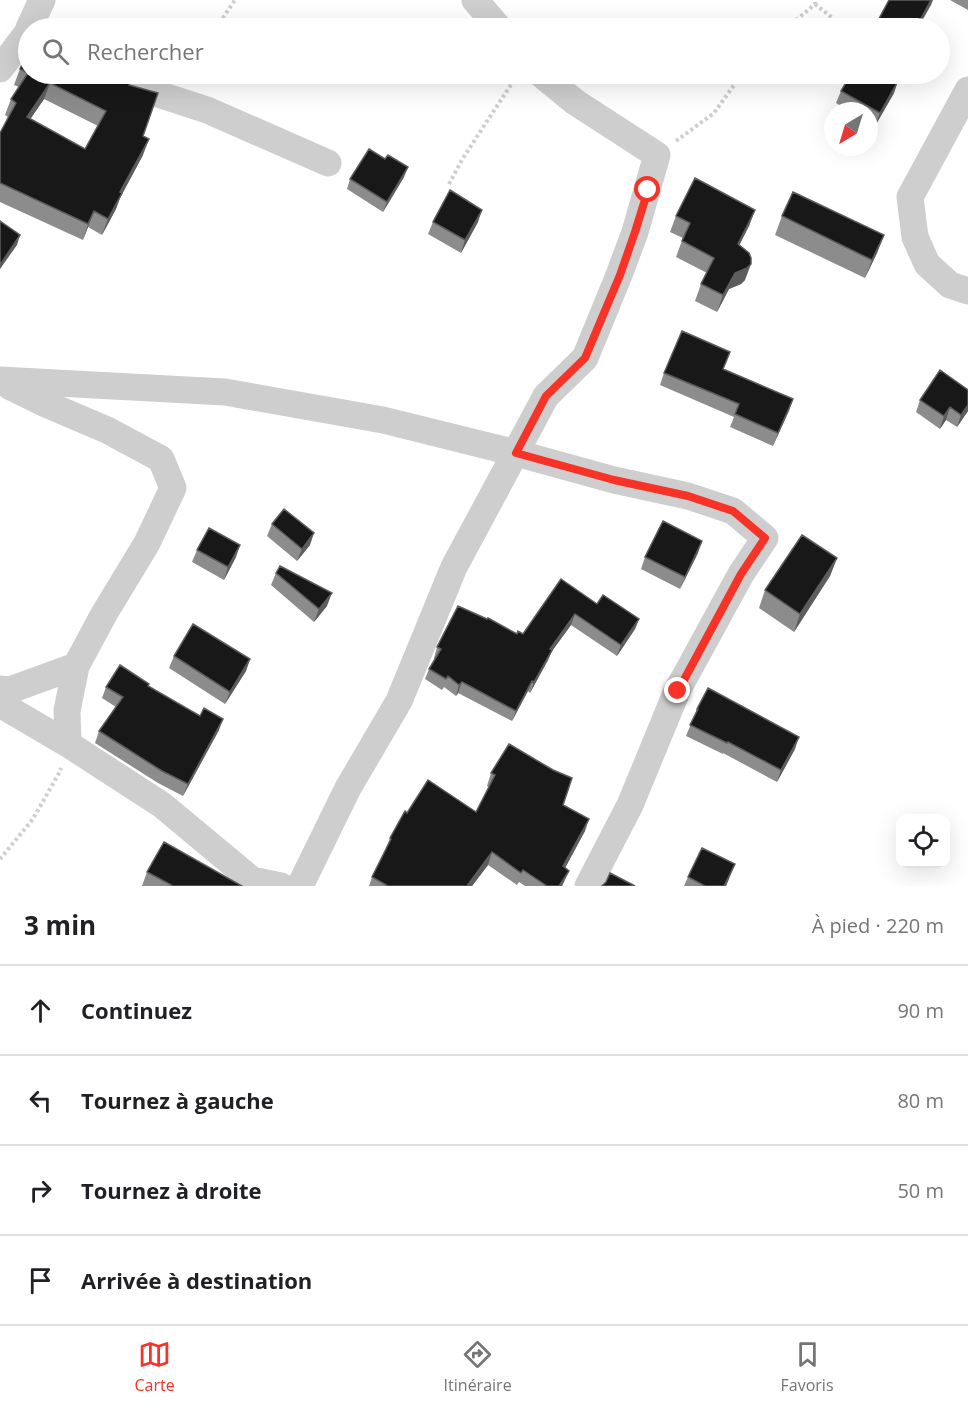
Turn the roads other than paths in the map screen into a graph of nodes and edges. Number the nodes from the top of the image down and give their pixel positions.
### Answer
1 (42, 0) edge
2 (475, 0) edge
3 (34, 18) edge
4 (490, 18) edge
5 (18, 45) edge
6 (0, 69) edge
7 (127, 84) edge
8 (554, 84) edge
9 (968, 90) edge
10 (328, 163) dead end
11 (968, 291) edge
12 (0, 381) edge
13 (516, 453) junction
14 (76, 666) junction
15 (0, 689) edge
16 (0, 704) edge
17 (68, 744) junction
18 (254, 883) edge
19 (281, 886) edge
20 (300, 886) edge
21 (588, 886) edge

1 - 3 street
2 - 4 street
5 - 6 street
7 - 10 street
8 - 13 street
9 - 11 street
12 - 13 street
12 - 14 street
13 - 20 street
13 - 21 street
14 - 15 street
14 - 17 street
16 - 17 street
17 - 18 street
18 - 19 street

